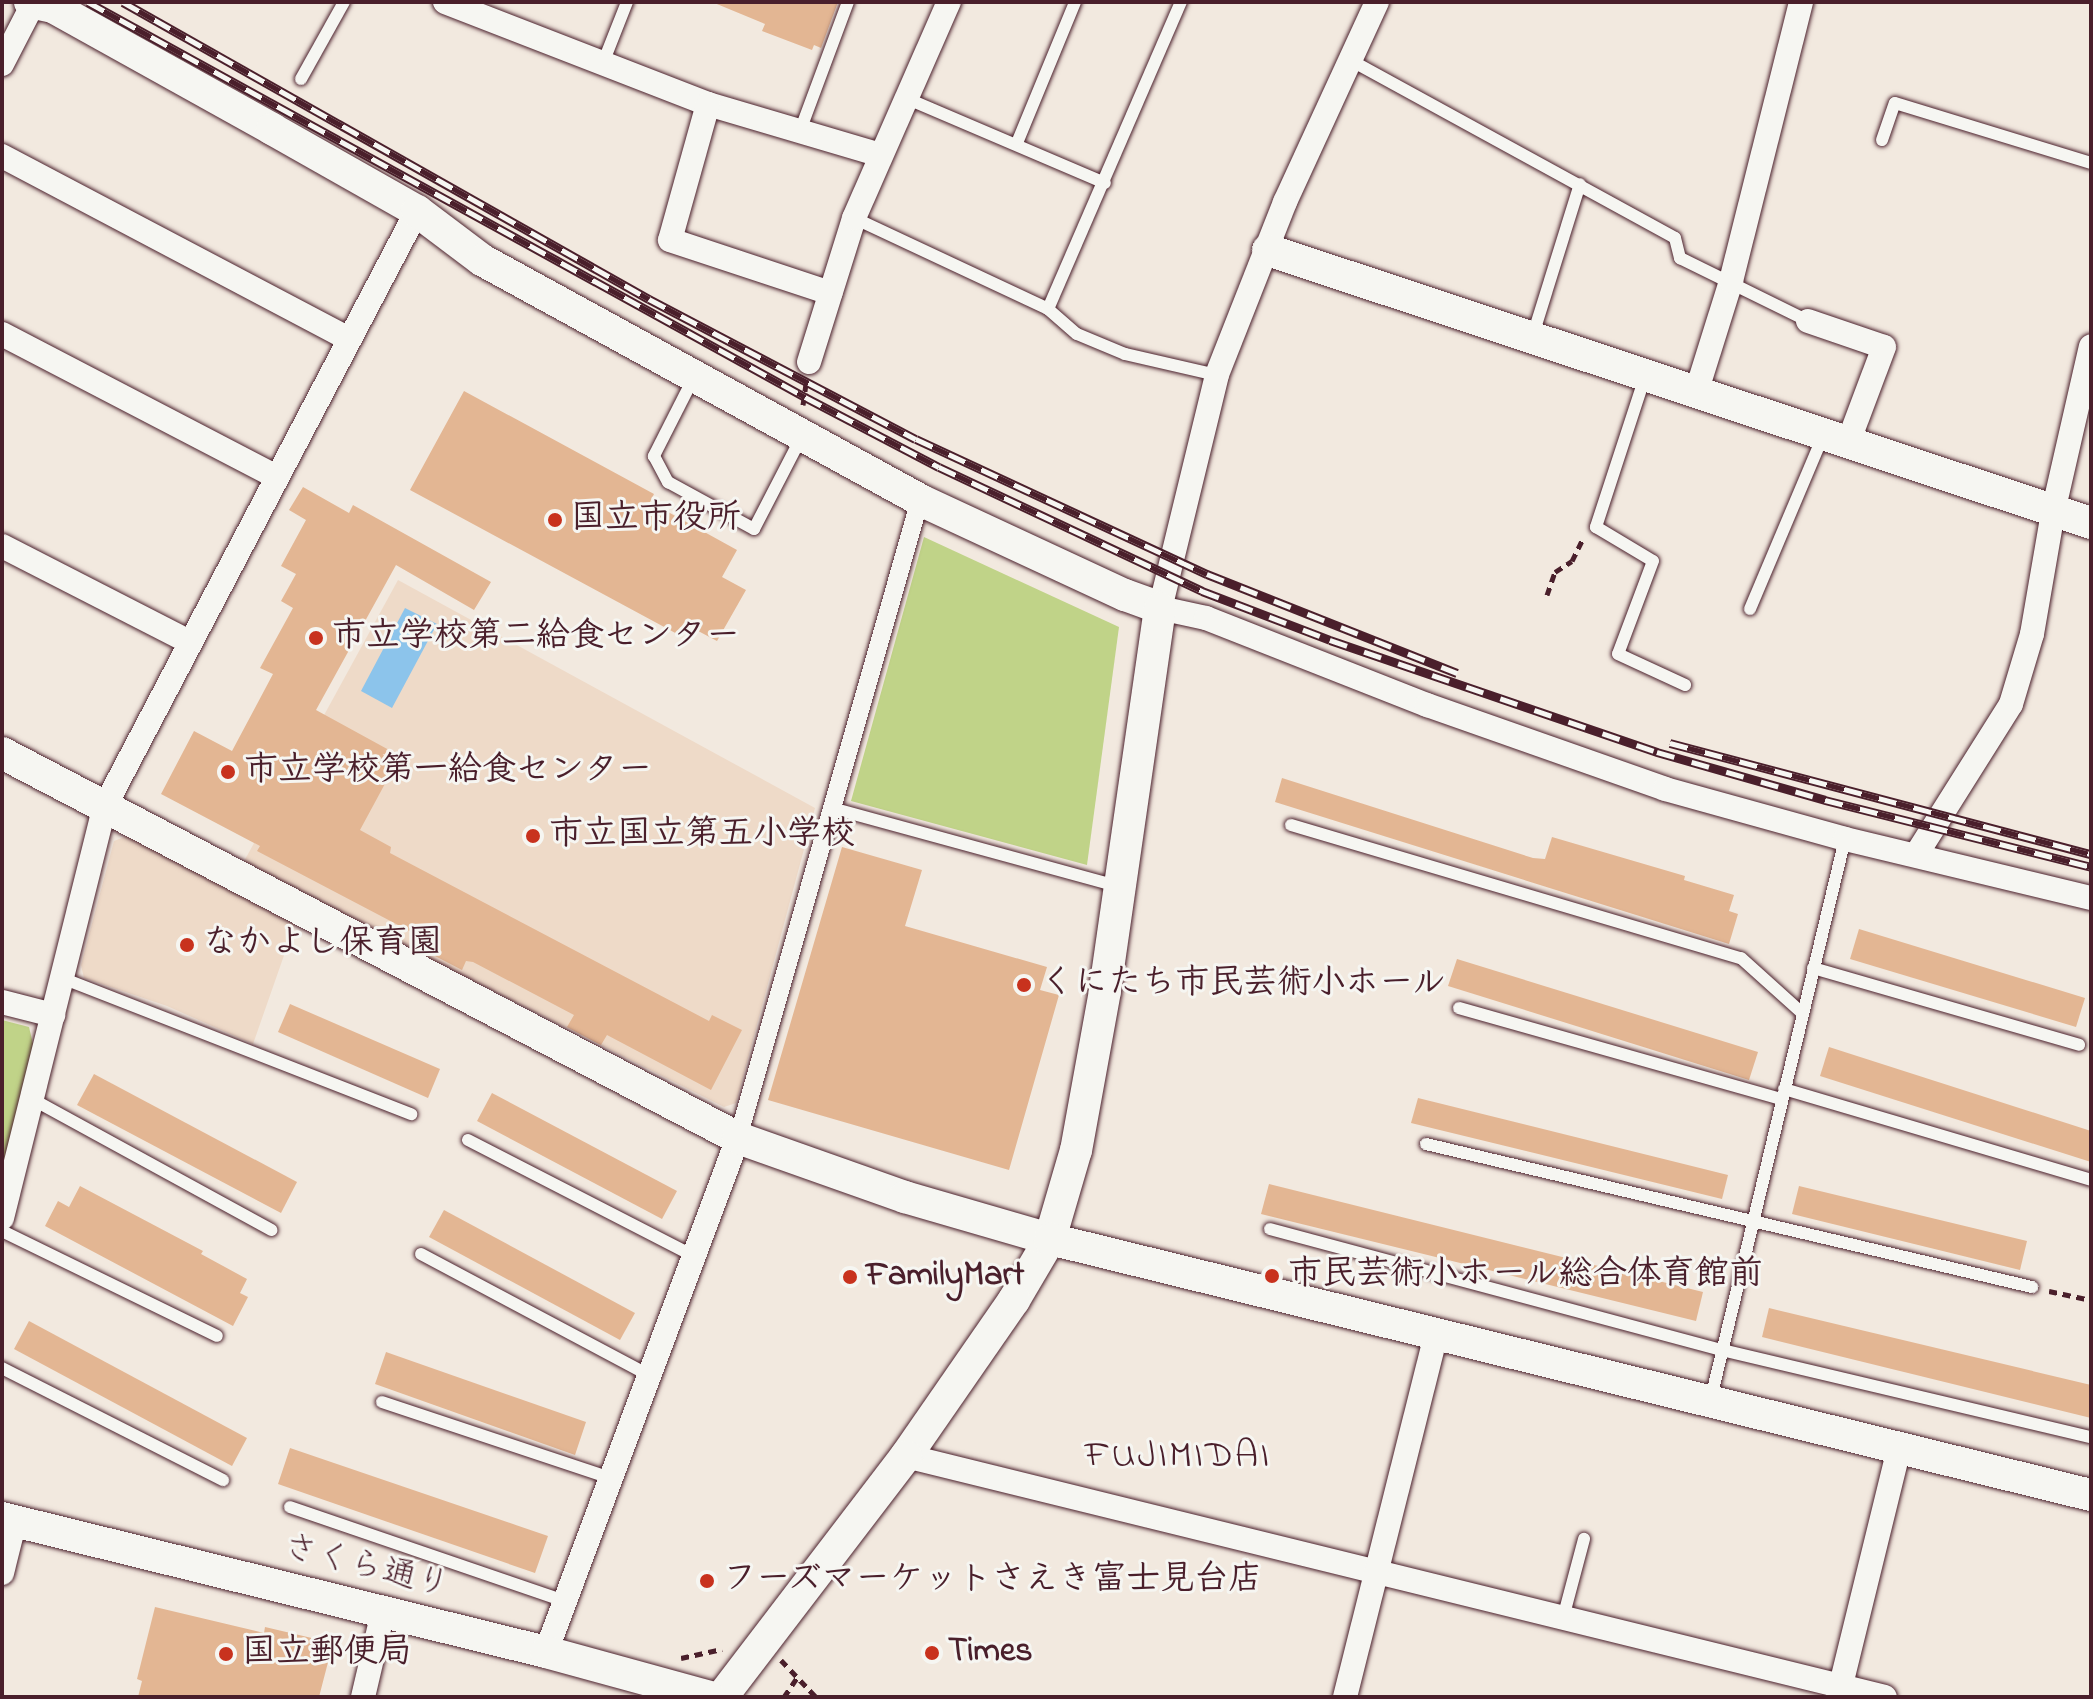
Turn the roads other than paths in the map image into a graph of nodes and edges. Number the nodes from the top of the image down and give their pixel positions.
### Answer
1 (445, 2) edge
2 (627, 2) edge
3 (848, 2) edge
4 (949, 2) edge
5 (1075, 2) edge
6 (1181, 2) edge
7 (1377, 2) edge
8 (1801, 2) edge
9 (32, 3) edge
10 (340, 3) edge
11 (1352, 61) junction
12 (603, 63) junction
13 (2, 64) edge
14 (301, 79) dead end
15 (908, 99) junction
16 (708, 104) junction
17 (800, 131) junction
18 (1882, 140) dead end
19 (1017, 143) junction
20 (880, 155) junction
21 (2, 156) edge
22 (2091, 163) edge
23 (1105, 183) junction
24 (1580, 184) junction
25 (417, 211) junction
26 (854, 218) junction
27 (1268, 250) junction
28 (1731, 281) junction
29 (830, 293) junction
30 (1048, 309) junction
31 (1808, 321) joint
32 (2, 334) edge
33 (1532, 338) junction
34 (349, 339) junction
35 (2091, 346) edge
36 (809, 362) road end
37 (1217, 375) junction
38 (1645, 376) junction
39 (694, 377) junction
40 (1696, 393) junction
41 (800, 435) junction
42 (1836, 439) junction
43 (277, 477) junction
44 (920, 500) junction
45 (2053, 512) junction
46 (2091, 523) edge
47 (2, 546) edge
48 (1160, 608) junction
49 (1750, 609) dead end
50 (190, 642) junction
51 (1685, 685) dead end
52 (2, 753) edge
53 (105, 806) junction
54 (832, 808) junction
55 (1291, 825) dead end
56 (1845, 839) junction
57 (1916, 855) junction
58 (1121, 886) junction
59 (2091, 898) edge
60 (1813, 968) junction
61 (62, 978) junction
62 (2, 1002) edge
63 (1459, 1008) dead end
64 (1802, 1013) junction
65 (53, 1015) junction
66 (2079, 1045) dead end
67 (1782, 1094) junction
68 (32, 1099) junction
69 (411, 1114) dead end
70 (738, 1138) junction
71 (468, 1140) dead end
72 (1426, 1144) dead end
73 (2091, 1180) edge
74 (2, 1218) edge
75 (1751, 1221) junction
76 (1270, 1229) dead end
77 (271, 1230) dead end
78 (2, 1231) edge
79 (1050, 1239) junction
80 (421, 1254) dead end
81 (694, 1256) junction
82 (2032, 1287) road end
83 (1436, 1334) junction
84 (217, 1336) dead end
85 (1722, 1350) junction
86 (2, 1368) edge
87 (650, 1376) junction
88 (382, 1402) dead end
89 (1711, 1402) junction
90 (2091, 1437) edge
91 (1899, 1448) junction
92 (906, 1456) junction
93 (611, 1478) junction
94 (223, 1480) dead end
95 (2091, 1495) edge
96 (290, 1507) dead end
97 (8, 1519) edge
98 (1584, 1539) dead end
99 (1377, 1572) junction
100 (2, 1573) edge
101 (565, 1601) junction
102 (383, 1612) junction
103 (1563, 1618) junction
104 (546, 1652) junction
105 (1839, 1692) edge
106 (363, 1697) edge
107 (710, 1697) edge
108 (722, 1697) edge
109 (1345, 1697) edge
110 (1885, 1697) edge

1 - 12 street
2 - 12 lane
3 - 17 lane
4 - 15 street
5 - 19 lane
6 - 23 lane
7 - 11 street
8 - 28 street
9 - 13 street
9 - 25 street
10 - 14 lane
11 - 24 lane
11 - 27 street
12 - 16 street
15 - 19 lane
15 - 20 street
16 - 17 street
16 - 29 street
17 - 20 street
18 - 22 lane
19 - 23 lane
20 - 26 street
21 - 34 street
23 - 30 lane
24 - 28 lane
24 - 33 lane
25 - 34 street
25 - 39 street
26 - 29 street
26 - 30 lane
27 - 33 street
27 - 37 street
28 - 31 lane
28 - 40 street
29 - 36 street
30 - 37 lane
31 - 42 street
32 - 43 street
33 - 38 street
34 - 43 street
35 - 45 street
37 - 48 street
38 - 40 street
38 - 51 lane
39 - 41 street
39 - 41 lane
40 - 42 street
41 - 44 street
42 - 45 street
42 - 49 lane
43 - 50 street
44 - 48 street
44 - 54 street
45 - 46 street
45 - 57 street
47 - 50 street
48 - 56 street
48 - 58 street
50 - 53 street
52 - 53 street
53 - 61 street
53 - 70 street
54 - 58 lane
54 - 70 street
55 - 64 lane
56 - 57 street
56 - 60 lane
57 - 59 street
58 - 79 street
60 - 64 lane
60 - 66 lane
61 - 65 street
61 - 69 lane
62 - 65 street
63 - 67 lane
64 - 67 lane
65 - 68 street
67 - 73 lane
67 - 75 lane
68 - 74 street
68 - 77 lane
70 - 79 street
70 - 81 street
71 - 81 lane
72 - 75 lane
75 - 82 lane
75 - 85 lane
76 - 85 lane
78 - 84 lane
79 - 83 street
79 - 92 street
80 - 87 lane
81 - 87 street
83 - 89 street
83 - 99 street
85 - 89 lane
85 - 90 lane
86 - 94 lane
87 - 93 street
88 - 93 lane
89 - 91 street
91 - 95 street
91 - 105 street
92 - 99 street
92 - 108 street
93 - 101 street
96 - 101 lane
97 - 100 street
97 - 102 street, さくら通り
98 - 103 lane
99 - 103 street
99 - 109 street
101 - 104 street
102 - 104 street, さくら通り
102 - 106 street
103 - 105 street
104 - 107 street, さくら通り
105 - 110 street

